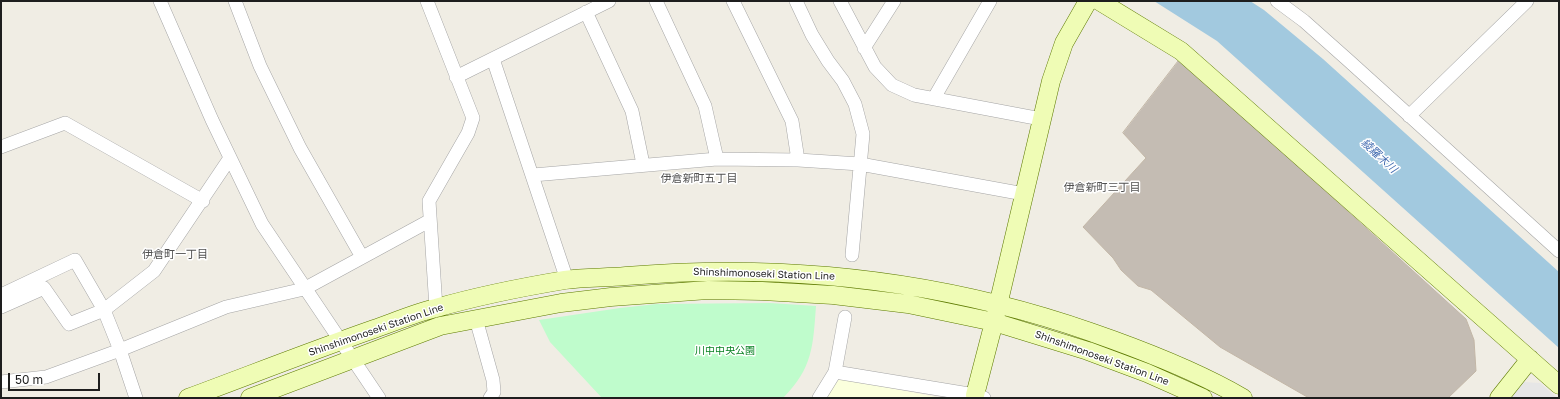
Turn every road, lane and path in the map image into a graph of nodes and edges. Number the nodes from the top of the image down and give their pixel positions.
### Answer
1 (160, 1) edge
2 (235, 1) edge
3 (427, 1) edge
4 (609, 1) edge
5 (656, 1) edge
6 (733, 1) edge
7 (796, 1) edge
8 (840, 1) edge
9 (894, 1) edge
10 (990, 1) edge
11 (1088, 1) edge
12 (1099, 1) edge
13 (1278, 1) edge
14 (1527, 1) edge
15 (586, 12) junction
16 (864, 48) junction
17 (493, 59) junction
18 (456, 77) junction
19 (934, 98) junction
20 (1409, 116) junction
21 (1041, 119) junction
22 (1, 147) edge
23 (230, 158) junction
24 (717, 159) junction
25 (798, 160) junction
26 (643, 164) junction
27 (860, 164) junction
28 (533, 175) junction
29 (1024, 194) junction
30 (202, 200) junction
31 (428, 221) junction
32 (1559, 251) edge
33 (852, 255) dead end
34 (362, 257) junction
35 (567, 280) junction
36 (304, 290) junction
37 (1, 295) edge
38 (998, 303) junction
39 (1, 307) edge
40 (436, 308) junction
41 (104, 310) junction
42 (845, 317) dead end
43 (476, 319) junction
44 (994, 322) junction
45 (341, 340) junction
46 (120, 350) junction
47 (352, 359) junction
48 (1530, 359) junction
49 (835, 372) junction
50 (1, 382) edge
51 (1559, 385) edge
52 (980, 396) edge
53 (136, 398) edge
54 (188, 398) edge
55 (250, 398) edge
56 (379, 398) edge
57 (490, 398) edge
58 (819, 398) edge
59 (1203, 398) edge
60 (1243, 398) edge
61 (1499, 398) edge

1 - 23 street
2 - 34 street
3 - 18 street
4 - 15 street
5 - 24 street
6 - 25 street
7 - 27 street
8 - 16 street
9 - 16 street
10 - 19 street
11 - 21 main road
12 - 48 main road
13 - 20 street
14 - 20 street
15 - 17 street
15 - 26 street
16 - 19 street
17 - 18 street
17 - 28 street
18 - 31 street
19 - 21 street
20 - 32 street
21 - 29 main road
22 - 30 street
23 - 30 street
23 - 36 street
24 - 25 street
24 - 26 street
25 - 27 street
26 - 28 street
27 - 29 street
27 - 33 street
28 - 35 street
29 - 38 main road
30 - 41 street
31 - 34 street
31 - 40 street
34 - 36 street
35 - 38 main road, Shinshimonoseki Station Line
35 - 40 main road, Shinshimonoseki Station Line
36 - 45 street
36 - 46 street
37 - 41 street
38 - 44 main road
38 - 60 main road, Shinshimonoseki Station Line
39 - 41 street
40 - 45 main road, Shinshimonoseki Station Line
41 - 46 street
42 - 49 street
43 - 44 main road, Shinshimonoseki Station Line
43 - 47 main road, Shinshimonoseki Station Line
43 - 57 street
44 - 52 main road
44 - 59 main road, Shinshimonoseki Station Line
45 - 47 street
45 - 54 main road, Shinshimonoseki Station Line
46 - 50 street
46 - 53 street
47 - 55 main road, Shinshimonoseki Station Line
47 - 56 street
48 - 51 main road
48 - 61 main road
49 - 52 street
49 - 58 street

